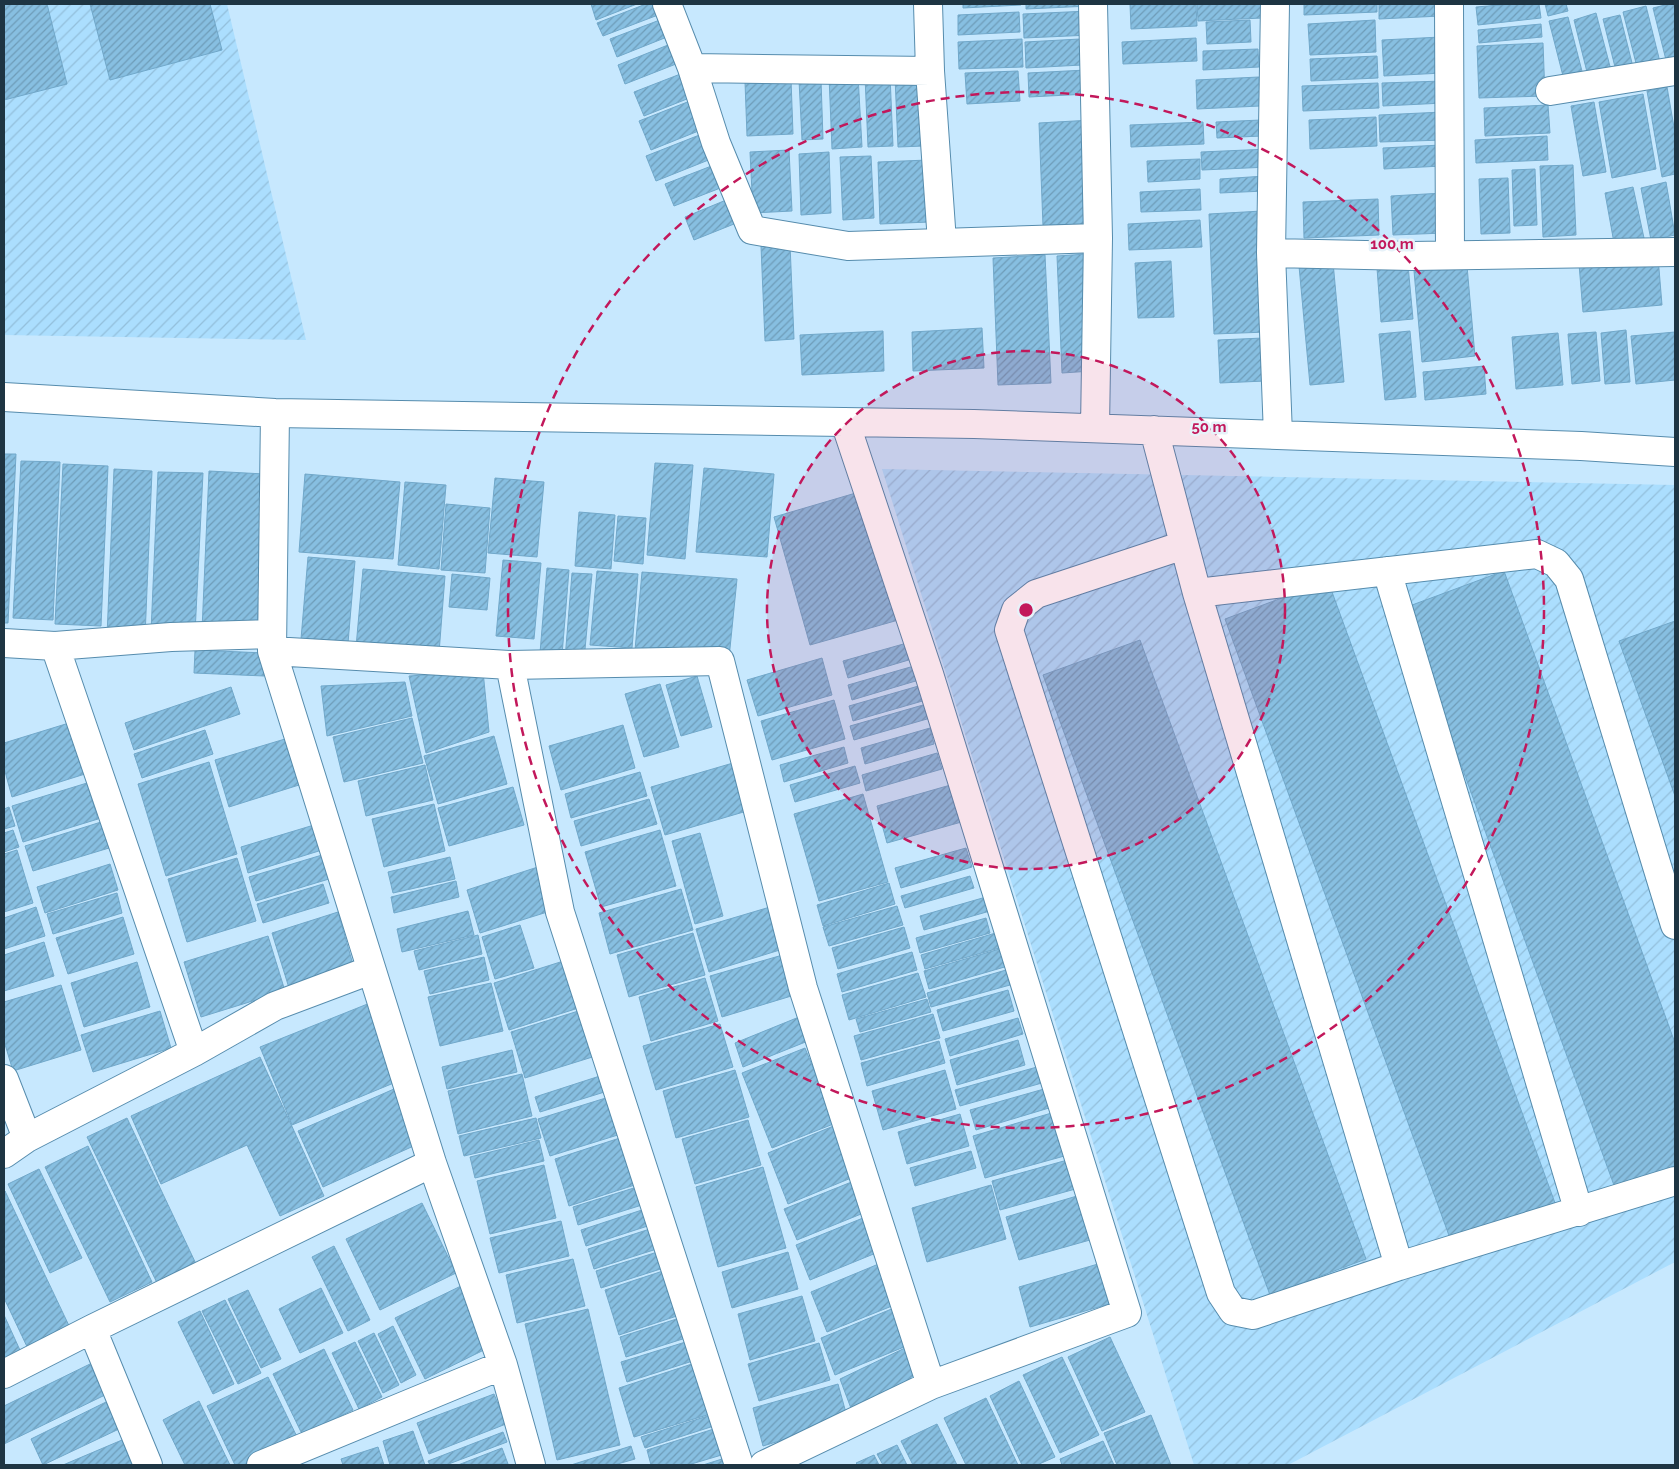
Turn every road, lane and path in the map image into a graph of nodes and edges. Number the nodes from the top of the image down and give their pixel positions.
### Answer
1 (667, 4) edge
2 (928, 4) edge
3 (1093, 4) edge
4 (1275, 4) edge
5 (1449, 4) edge
6 (692, 68) junction
7 (930, 71) junction
8 (1675, 71) edge
9 (1550, 91) dead end
10 (1098, 238) junction
11 (942, 242) junction
12 (1675, 252) edge
13 (1271, 253) junction
14 (1450, 255) junction
15 (4, 397) edge
16 (275, 414) junction
17 (845, 422) junction
18 (1095, 428) junction
19 (1154, 430) junction
20 (1278, 435) junction
21 (1675, 452) edge
22 (1184, 546) junction
23 (1387, 571) junction
24 (1197, 593) junction
25 (4, 643) edge
26 (272, 643) junction
27 (55, 646) junction
28 (510, 666) junction
29 (1675, 925) edge
30 (370, 970) junction
31 (194, 1052) junction
32 (4, 1079) edge
33 (27, 1138) junction
34 (4, 1154) edge
35 (432, 1163) junction
36 (1675, 1181) edge
37 (1579, 1212) junction
38 (1399, 1266) junction
39 (92, 1329) junction
40 (503, 1364) junction
41 (4, 1374) edge
42 (931, 1385) junction
43 (310, 1456) edge
44 (148, 1465) edge
45 (261, 1465) edge
46 (531, 1465) edge
47 (740, 1465) edge
48 (764, 1465) edge

1 - 6 street
2 - 7 street
3 - 10 street
4 - 13 street
5 - 14 street
6 - 7 street
6 - 11 street
7 - 11 street
8 - 9 street
10 - 11 street
10 - 18 street
12 - 14 street
13 - 14 street
13 - 20 street
15 - 16 street
16 - 17 street
16 - 26 street
17 - 18 street
17 - 42 street
18 - 19 street
19 - 20 street
19 - 22 street
20 - 21 street
22 - 24 street
22 - 38 street
23 - 24 street
23 - 29 street
23 - 37 street
24 - 38 street
25 - 27 street
26 - 27 street
26 - 28 street
26 - 30 street
27 - 31 street
28 - 42 street
28 - 47 street
30 - 31 street
30 - 35 street
31 - 33 street
32 - 33 street
33 - 34 street
35 - 39 street
35 - 40 street
36 - 37 street
37 - 38 street
39 - 41 street
39 - 44 street
40 - 43 street
40 - 46 street
42 - 48 street
43 - 45 street

